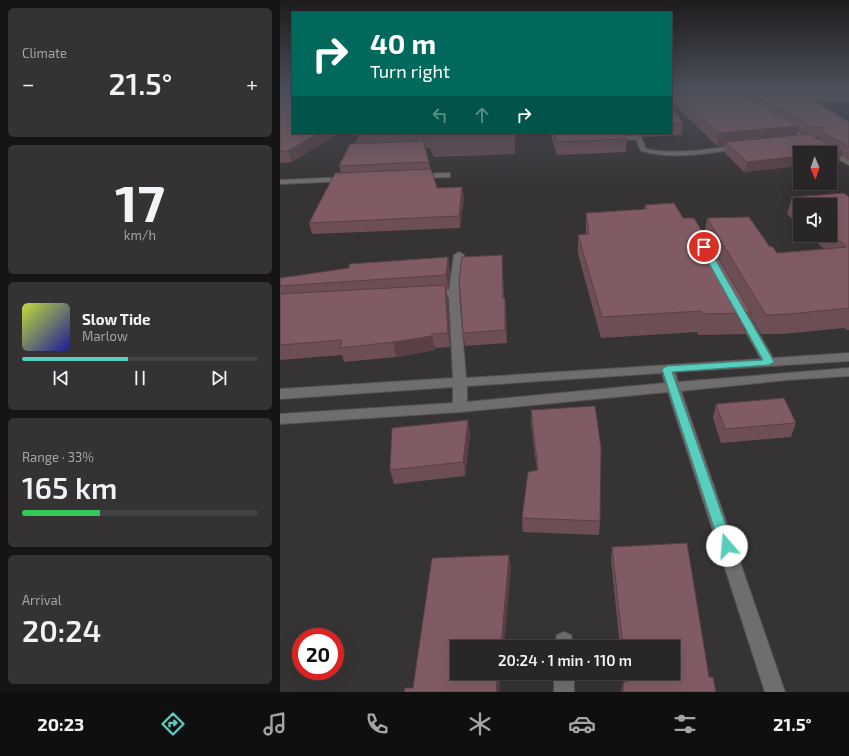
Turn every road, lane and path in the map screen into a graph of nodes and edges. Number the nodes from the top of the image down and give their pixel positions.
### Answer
1 (775, 121) edge
2 (786, 121) edge
3 (586, 134) edge
4 (638, 135) edge
5 (817, 139) junction
6 (803, 140) junction
7 (746, 146) edge
8 (843, 151) edge
9 (849, 163) edge
10 (446, 175) dead end
11 (407, 177) edge
12 (359, 179) edge
13 (280, 182) edge
14 (459, 255) dead end
15 (454, 293) junction
16 (422, 295) edge
17 (735, 302) edge
18 (849, 357) edge
19 (769, 362) junction
20 (667, 369) junction
21 (849, 372) edge
22 (460, 383) junction
23 (673, 387) junction
24 (280, 394) edge
25 (460, 407) junction
26 (280, 419) edge
27 (564, 680) edge
28 (564, 692) edge
29 (775, 692) edge

1 - 6 street
2 - 5 street
3 - 4 street
4 - 7 street
5 - 6 street
5 - 8 street
6 - 9 street
10 - 11 street
12 - 13 street
14 - 15 street
15 - 16 street
15 - 22 street
17 - 19 street
18 - 19 street
19 - 20 street
20 - 22 street
20 - 23 street
21 - 23 street
22 - 24 street
22 - 25 street
23 - 25 street
23 - 29 street
25 - 26 street
27 - 28 street

